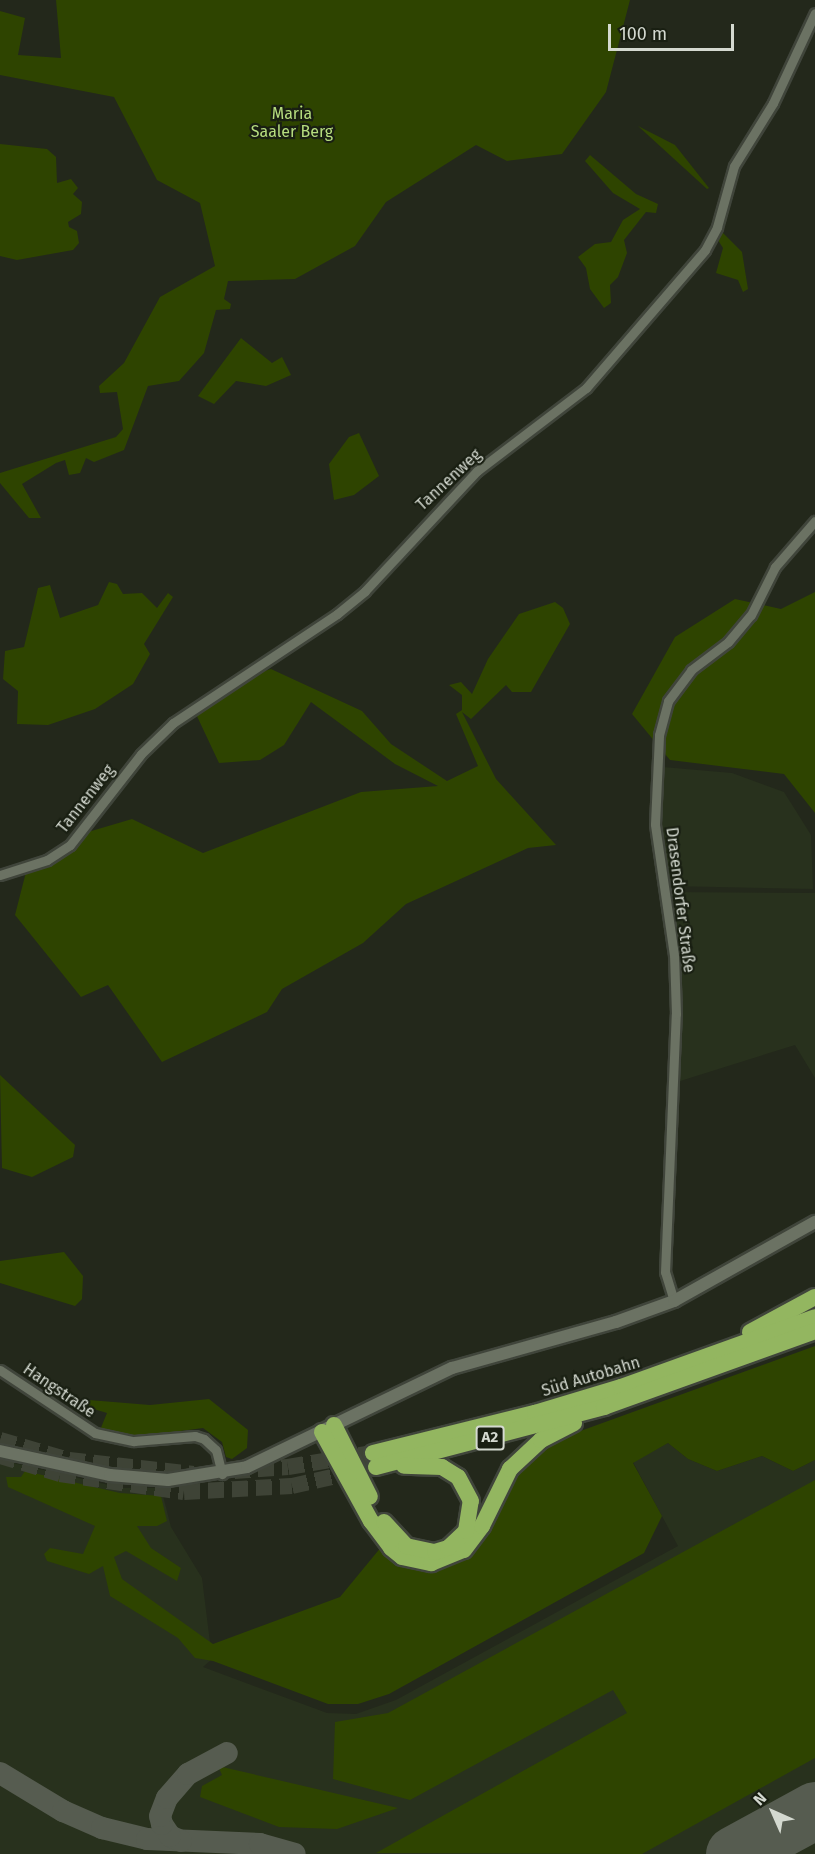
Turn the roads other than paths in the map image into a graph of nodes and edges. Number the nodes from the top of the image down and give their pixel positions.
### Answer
1 (815, 13) edge
2 (815, 521) edge
3 (0, 875) edge
4 (815, 1222) edge
5 (815, 1297) edge
6 (674, 1300) junction
7 (815, 1317) edge
8 (815, 1331) edge
9 (710, 1357) junction
10 (0, 1370) edge
11 (604, 1407) junction
12 (328, 1429) junction
13 (0, 1451) edge
14 (374, 1460) junction
15 (222, 1474) junction

1 - 3 street, Tannenweg
2 - 6 street, Drasendorfer Straße
4 - 6 main road
5 - 9 highway
6 - 12 main road
7 - 9 highway, Süd Autobahn / A2
8 - 11 highway, Süd Autobahn / A2
9 - 14 highway, Süd Autobahn / A2
10 - 15 street, Hangstraße
11 - 12 highway
11 - 14 highway, Süd Autobahn / A2
12 - 14 highway
12 - 15 main road
13 - 15 main road

